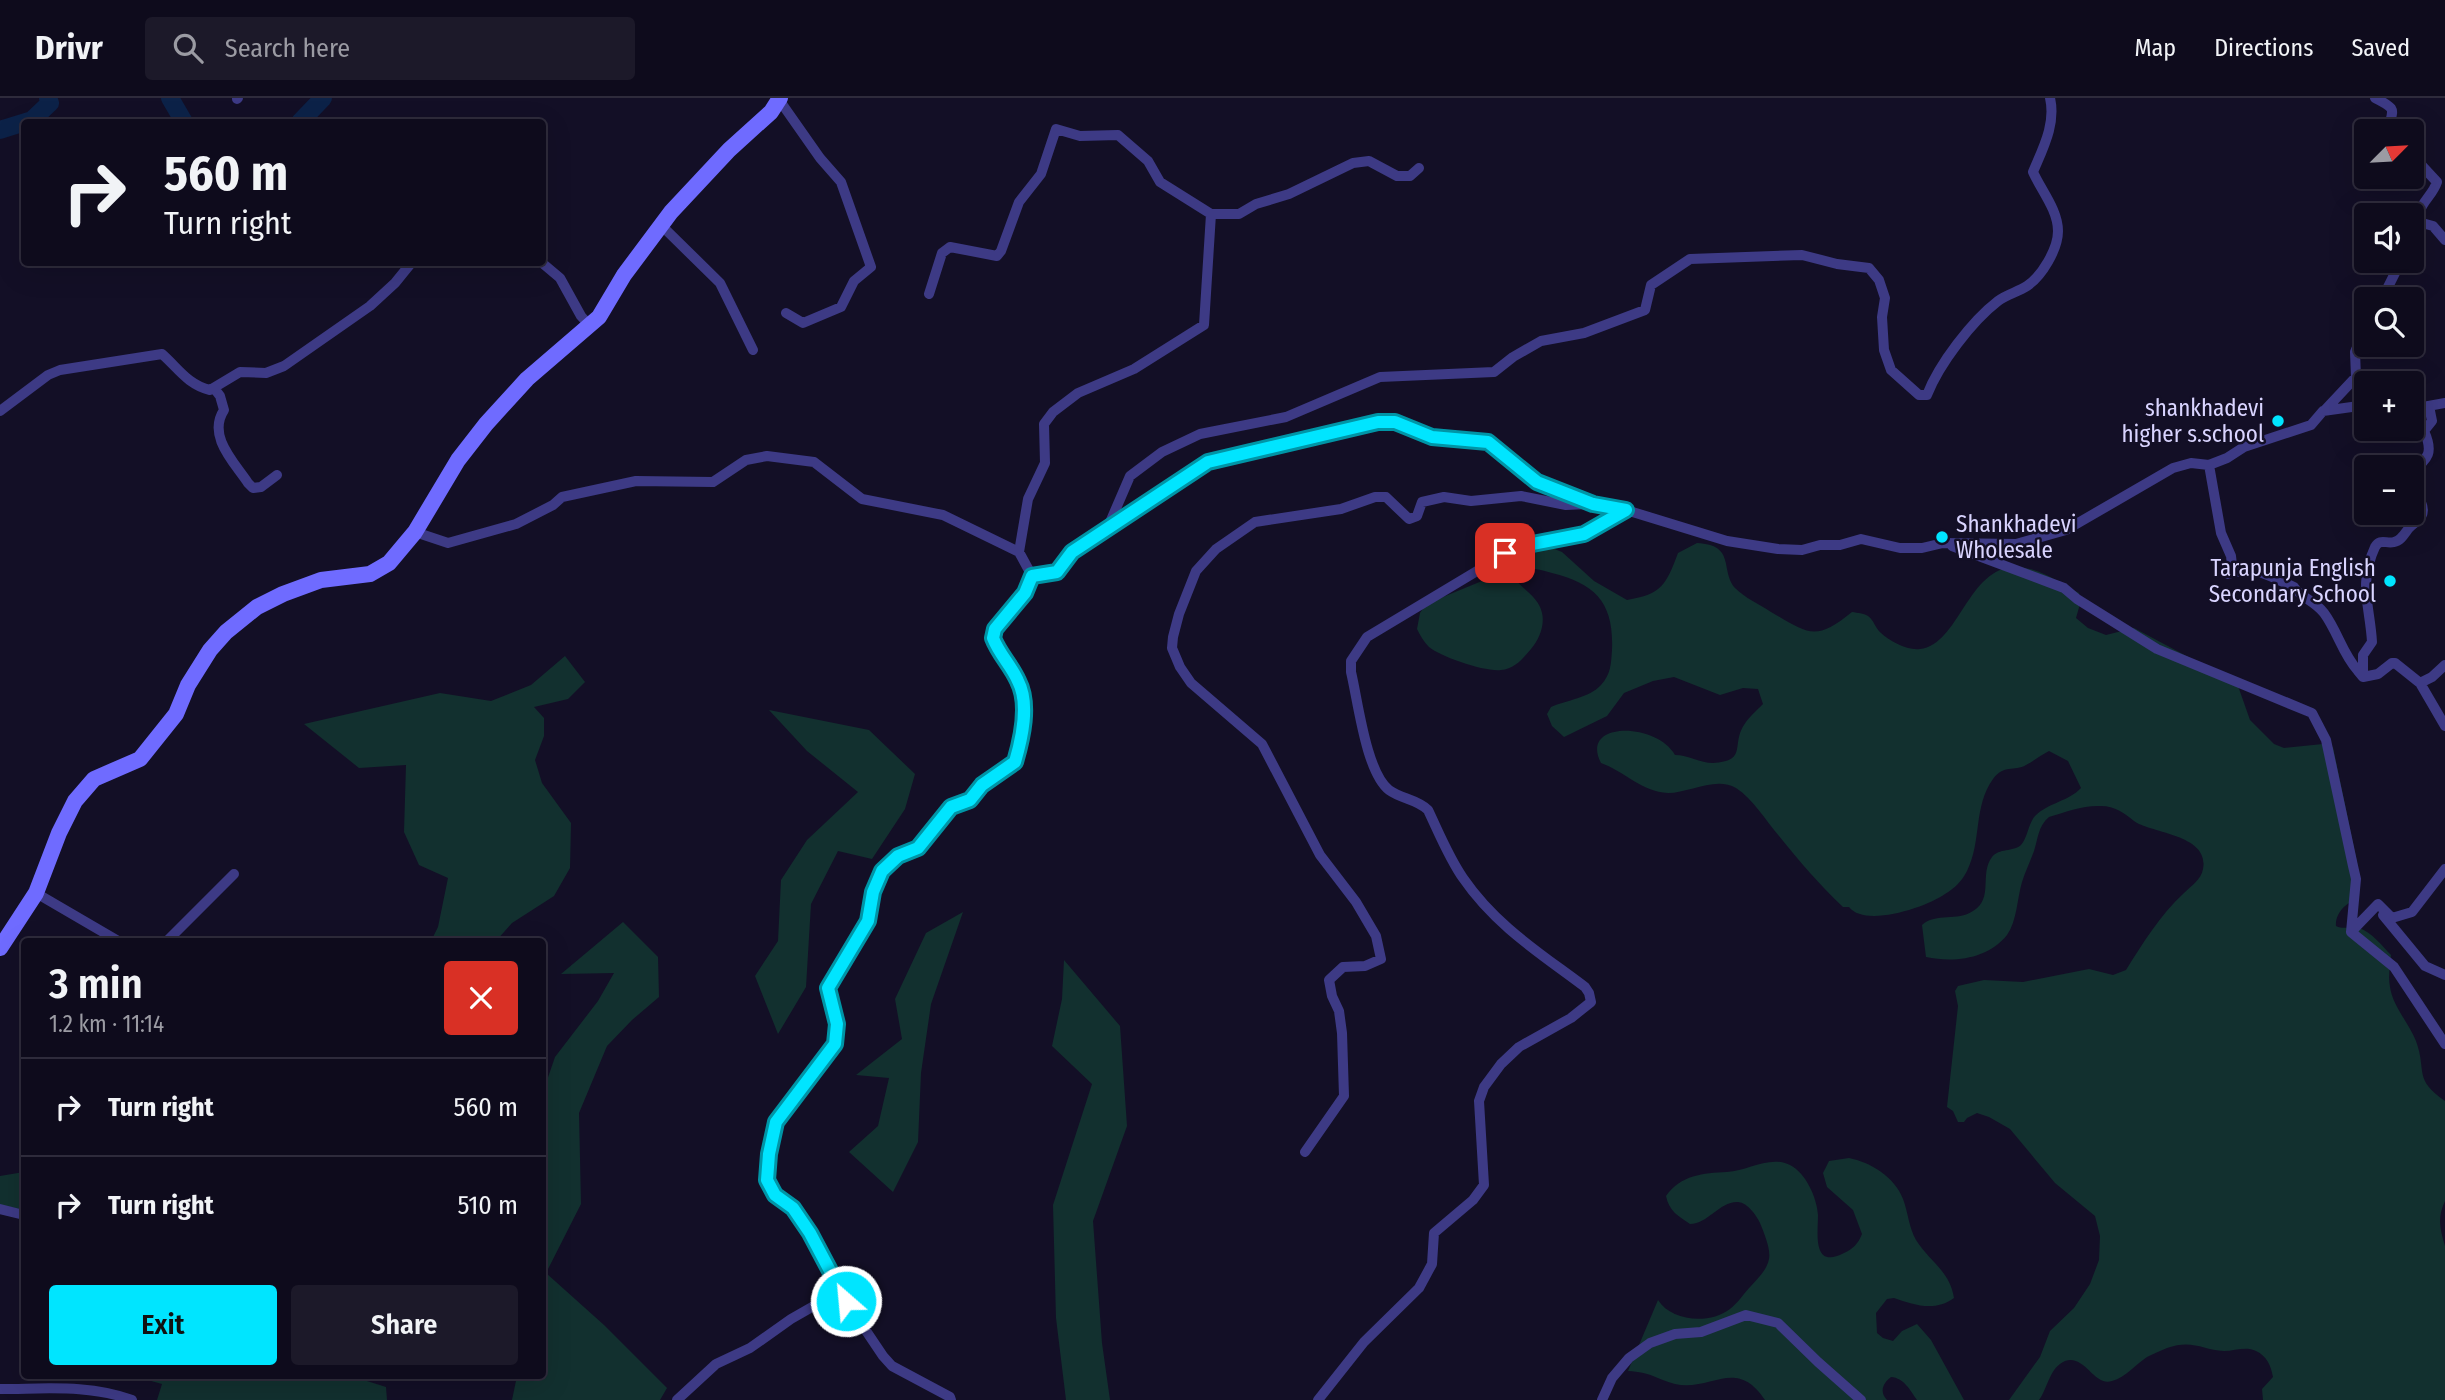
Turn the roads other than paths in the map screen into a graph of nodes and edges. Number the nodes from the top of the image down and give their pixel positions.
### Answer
1 (2050, 98) edge
2 (2375, 98) edge
3 (780, 99) edge
4 (2392, 119) edge
5 (1419, 168) dead end
6 (2424, 168) edge
7 (2424, 203) edge
8 (1212, 214) junction
9 (2424, 224) edge
10 (662, 226) junction
11 (2445, 240) edge
12 (409, 266) edge
13 (546, 266) edge
14 (929, 294) dead end
15 (786, 313) dead end
16 (590, 326) junction
17 (753, 350) dead end
18 (2355, 357) edge
19 (215, 388) junction
20 (2445, 402) edge
21 (2429, 406) junction
22 (2354, 407) edge
23 (2424, 407) edge
24 (0, 411) edge
25 (2325, 411) junction
26 (2424, 462) edge
27 (2209, 465) junction
28 (277, 475) dead end
29 (1593, 504) junction
30 (1626, 510) junction
31 (2413, 525) edge
32 (1108, 527) junction
33 (415, 532) junction
34 (1943, 543) junction
35 (1019, 552) junction
36 (1032, 576) junction
37 (2445, 665) edge
38 (2358, 671) junction
39 (2420, 683) junction
40 (2445, 726) edge
41 (2445, 869) edge
42 (234, 874) dead end
43 (36, 893) junction
44 (2378, 904) junction
45 (2351, 932) junction
46 (113, 938) edge
47 (170, 938) edge
48 (0, 948) edge
49 (2445, 975) edge
50 (2445, 1044) edge
51 (1305, 1152) dead end
52 (0, 1209) edge
53 (21, 1214) edge
54 (840, 1291) junction
55 (0, 1389) edge
56 (132, 1400) edge
57 (677, 1400) edge
58 (951, 1400) edge
59 (1318, 1400) edge
60 (1602, 1400) edge
61 (1861, 1400) edge

1 - 32 street
2 - 4 street
3 - 10 street
3 - 15 street
5 - 8 street
6 - 7 street
8 - 14 street
8 - 35 street
9 - 11 street
10 - 16 street
10 - 17 street
12 - 19 street
13 - 16 street
16 - 33 street
18 - 25 street
19 - 24 street
19 - 28 street
20 - 21 street
21 - 23 street
21 - 26 street
22 - 25 street
25 - 27 street
27 - 34 street
27 - 38 street
29 - 30 street
29 - 32 street
29 - 51 street
30 - 34 street
30 - 59 street
31 - 38 street
32 - 36 street
33 - 35 street
33 - 43 street
34 - 45 street
35 - 36 street
36 - 54 street
37 - 39 street
38 - 39 street
39 - 40 street
41 - 44 street
42 - 47 street
43 - 46 street
43 - 48 street
44 - 45 street
44 - 49 street
45 - 50 street
52 - 53 street
54 - 57 street
54 - 58 street
55 - 56 street
60 - 61 street

